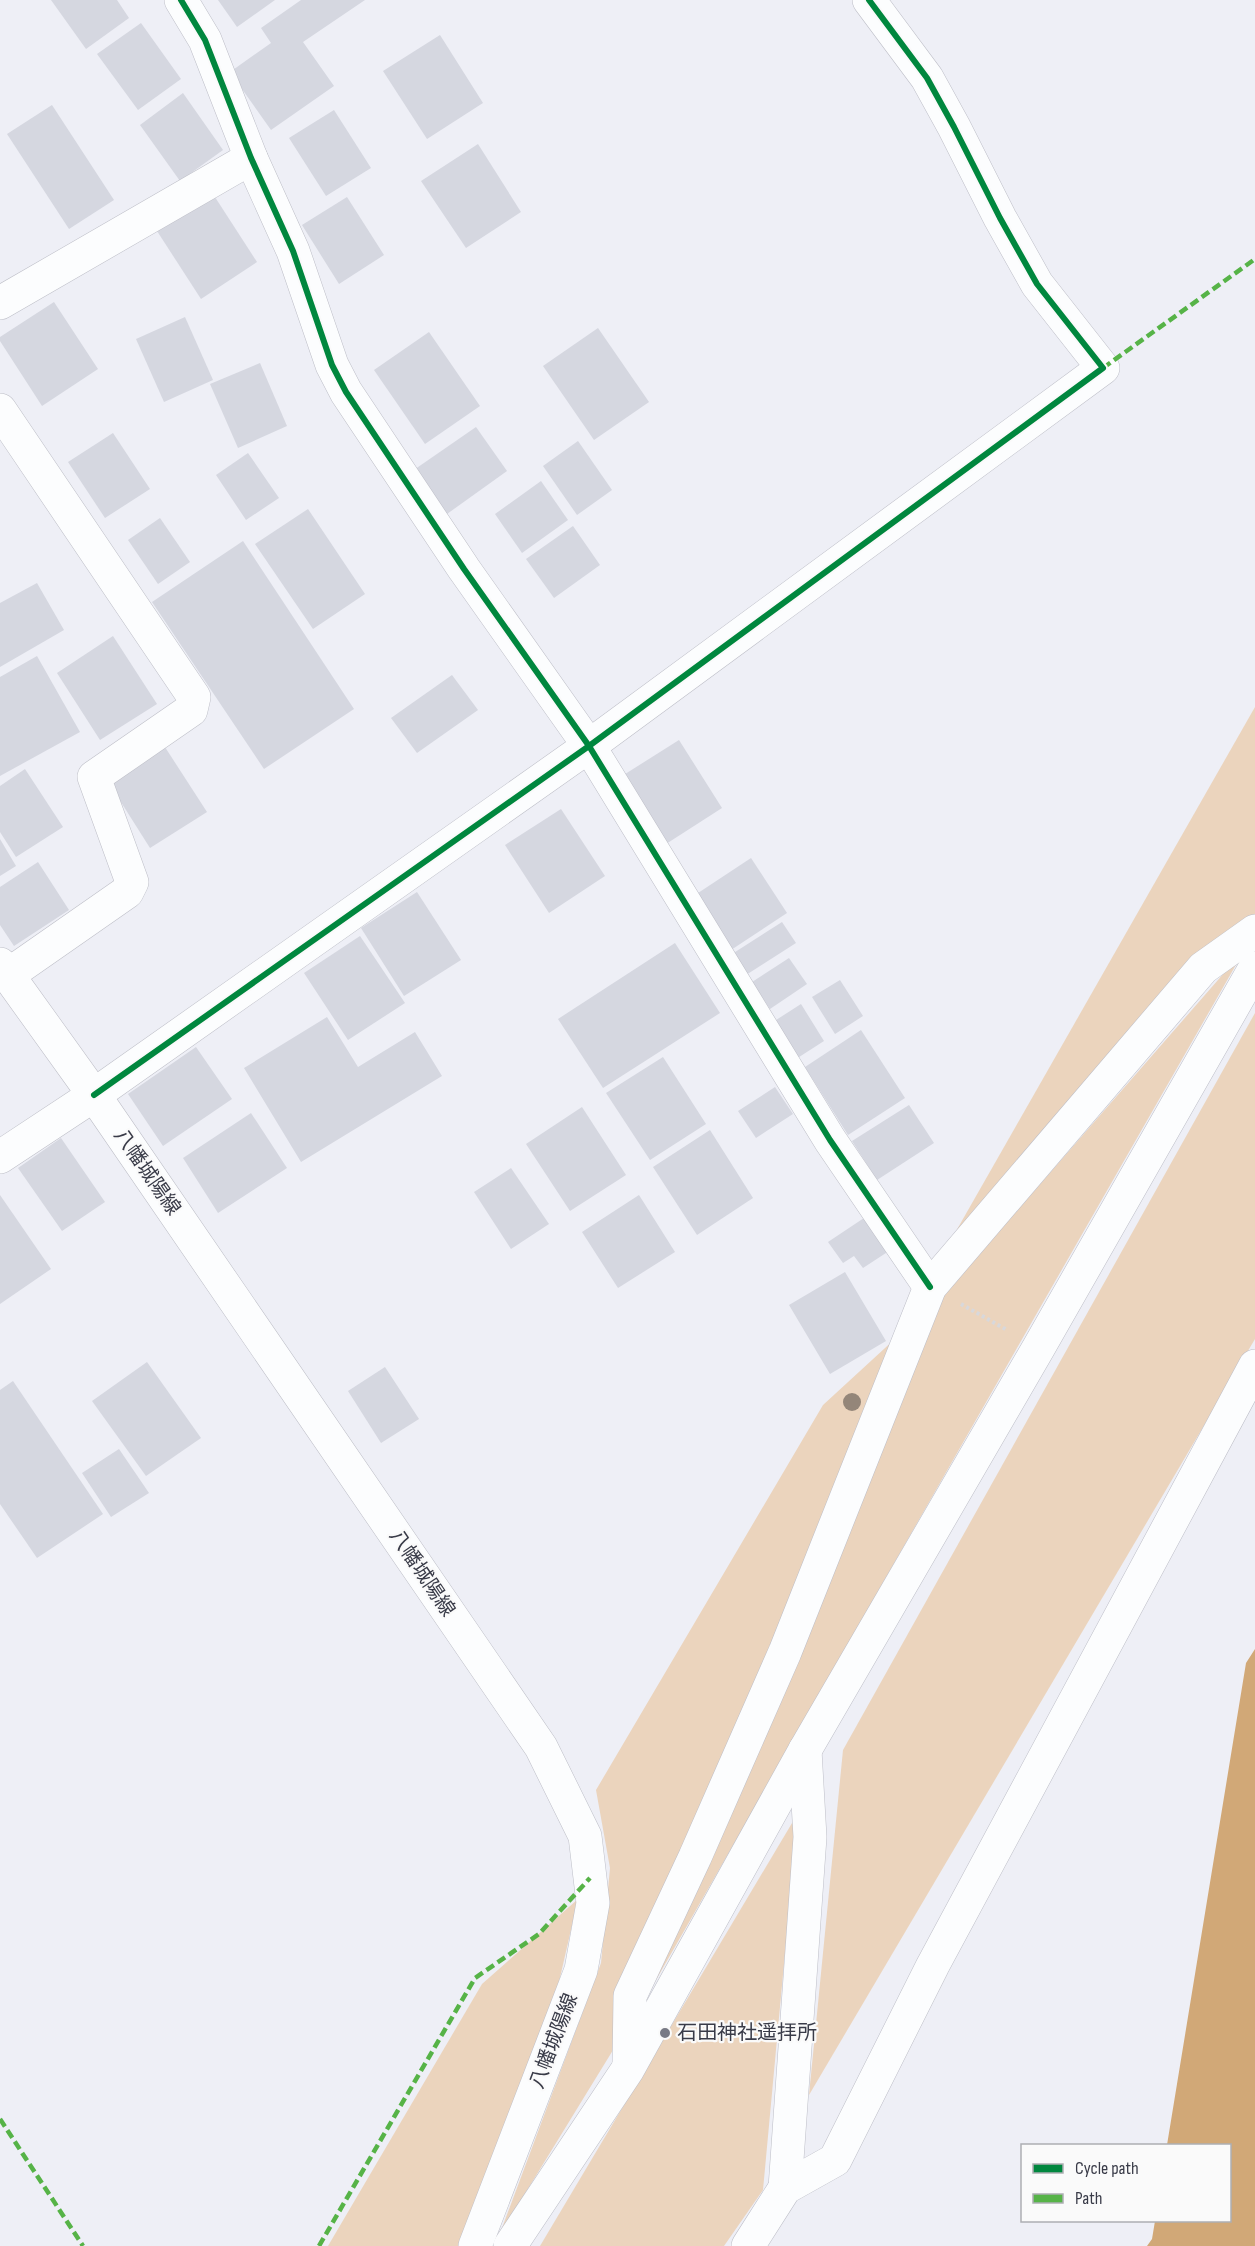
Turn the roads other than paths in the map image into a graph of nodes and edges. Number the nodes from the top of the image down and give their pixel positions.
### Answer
1 (182, 0) edge
2 (869, 0) edge
3 (251, 158) junction
4 (0, 303) edge
5 (0, 410) edge
6 (589, 746) junction
7 (1255, 931) edge
8 (1255, 968) edge
9 (4, 969) edge
10 (94, 1095) junction
11 (0, 1157) edge
12 (930, 1287) junction
13 (1255, 1366) edge
14 (805, 1750) junction
15 (628, 2069) junction
16 (785, 2188) junction
17 (475, 2246) edge
18 (510, 2246) edge
19 (748, 2246) edge

1 - 3 street
2 - 6 street
3 - 4 street
3 - 6 street
5 - 9 street
6 - 10 street
6 - 12 street
7 - 12 street
8 - 14 street
9 - 10 street, 八幡城陽線
10 - 11 street
10 - 17 street, 八幡城陽線
12 - 15 street
13 - 16 street
14 - 15 street
14 - 16 street
15 - 18 street
16 - 19 street

